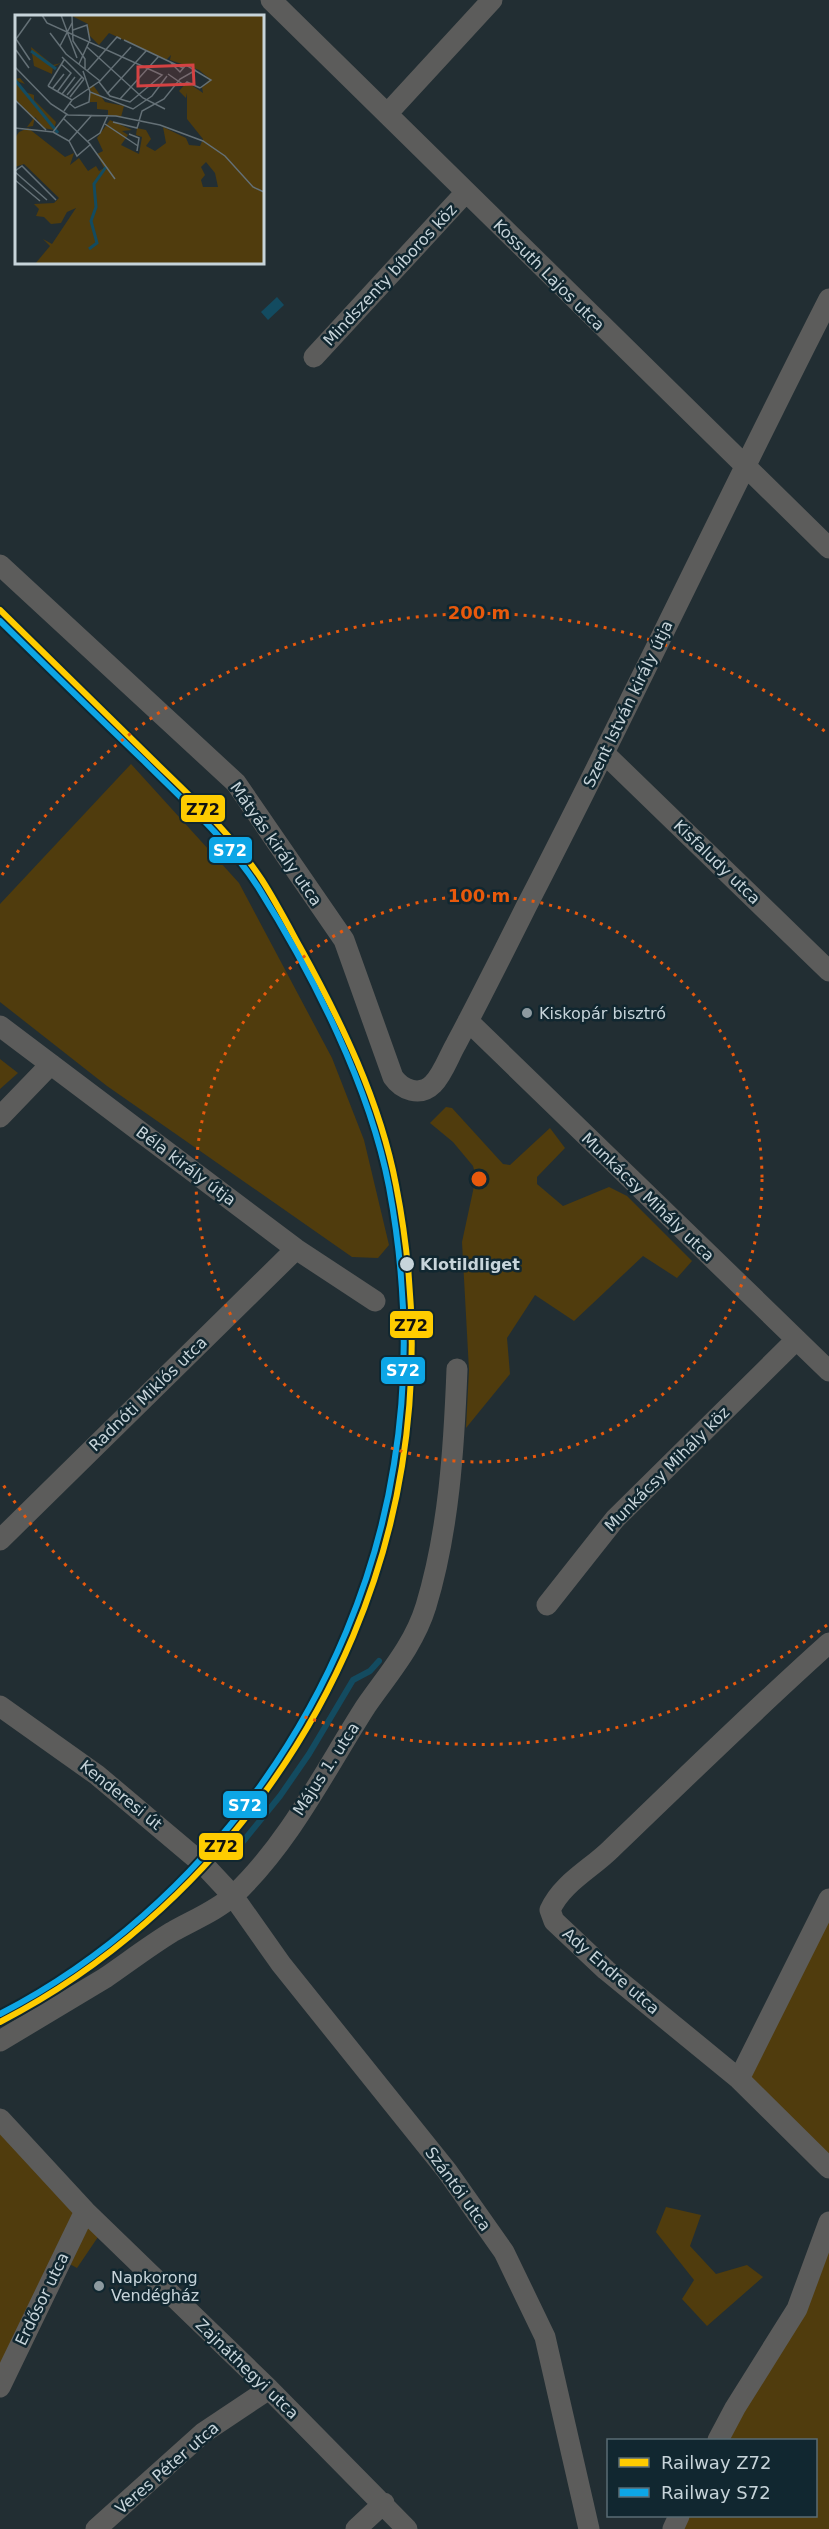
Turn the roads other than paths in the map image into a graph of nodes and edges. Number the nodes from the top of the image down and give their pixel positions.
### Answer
1 (272, 0) edge
2 (492, 0) edge
3 (387, 114) junction
4 (466, 192) junction
5 (829, 299) edge
6 (314, 357) dead end
7 (743, 466) junction
8 (829, 548) edge
9 (0, 565) edge
10 (605, 754) junction
11 (829, 971) edge
12 (468, 1021) junction
13 (0, 1026) edge
14 (51, 1064) junction
15 (411, 1090) joint
16 (0, 1117) edge
17 (296, 1249) junction
18 (375, 1301) dead end
19 (796, 1340) junction
20 (457, 1369) dead end
21 (829, 1371) edge
22 (0, 1540) edge
23 (547, 1605) dead end
24 (829, 1643) edge
25 (0, 1706) edge
26 (233, 1896) junction
27 (829, 1899) edge
28 (0, 2041) edge
29 (739, 2079) junction
30 (0, 2119) edge
31 (829, 2168) edge
32 (85, 2211) junction
33 (829, 2222) edge
34 (0, 2387) edge
35 (269, 2389) junction
36 (719, 2439) edge
37 (384, 2503) junction
38 (96, 2529) edge
39 (356, 2529) edge
40 (407, 2529) edge
41 (589, 2529) edge

1 - 3 street, Kossuth Lajos utca
2 - 3 street
3 - 4 street, Kossuth Lajos utca
4 - 6 street, Mindszenty bíboros köz
4 - 7 street, Kossuth Lajos utca
5 - 7 street, Szent István király útja
7 - 8 street, Kossuth Lajos utca
7 - 10 street, Szent István király útja
9 - 15 street, Mátyás király utca
10 - 11 street, Kisfaludy utca
10 - 12 street, Szent István király útja
12 - 15 street, Szent István király útja
12 - 19 street, Munkácsy Mihály utca
13 - 14 street, Béla király útja
14 - 16 street
14 - 17 street, Béla király útja
17 - 18 street, Béla király útja
17 - 22 street, Radnóti Miklós utca
19 - 21 street, Munkácsy Mihály utca
19 - 23 street, Munkácsy Mihály köz
20 - 26 street, Május 1. utca
24 - 29 street, Ady Endre utca
25 - 26 street, Kenderesi út
26 - 28 street, Május 1. utca
26 - 41 street, Szántói utca
27 - 29 street
29 - 31 street, Ady Endre utca
30 - 32 street
32 - 34 street, Erdősor utca
32 - 35 street, Zajnáthegyi utca
33 - 36 street
35 - 37 street, Zajnáthegyi utca
35 - 38 street, Veres Péter utca
37 - 39 street
37 - 40 street, Zajnáthegyi utca

